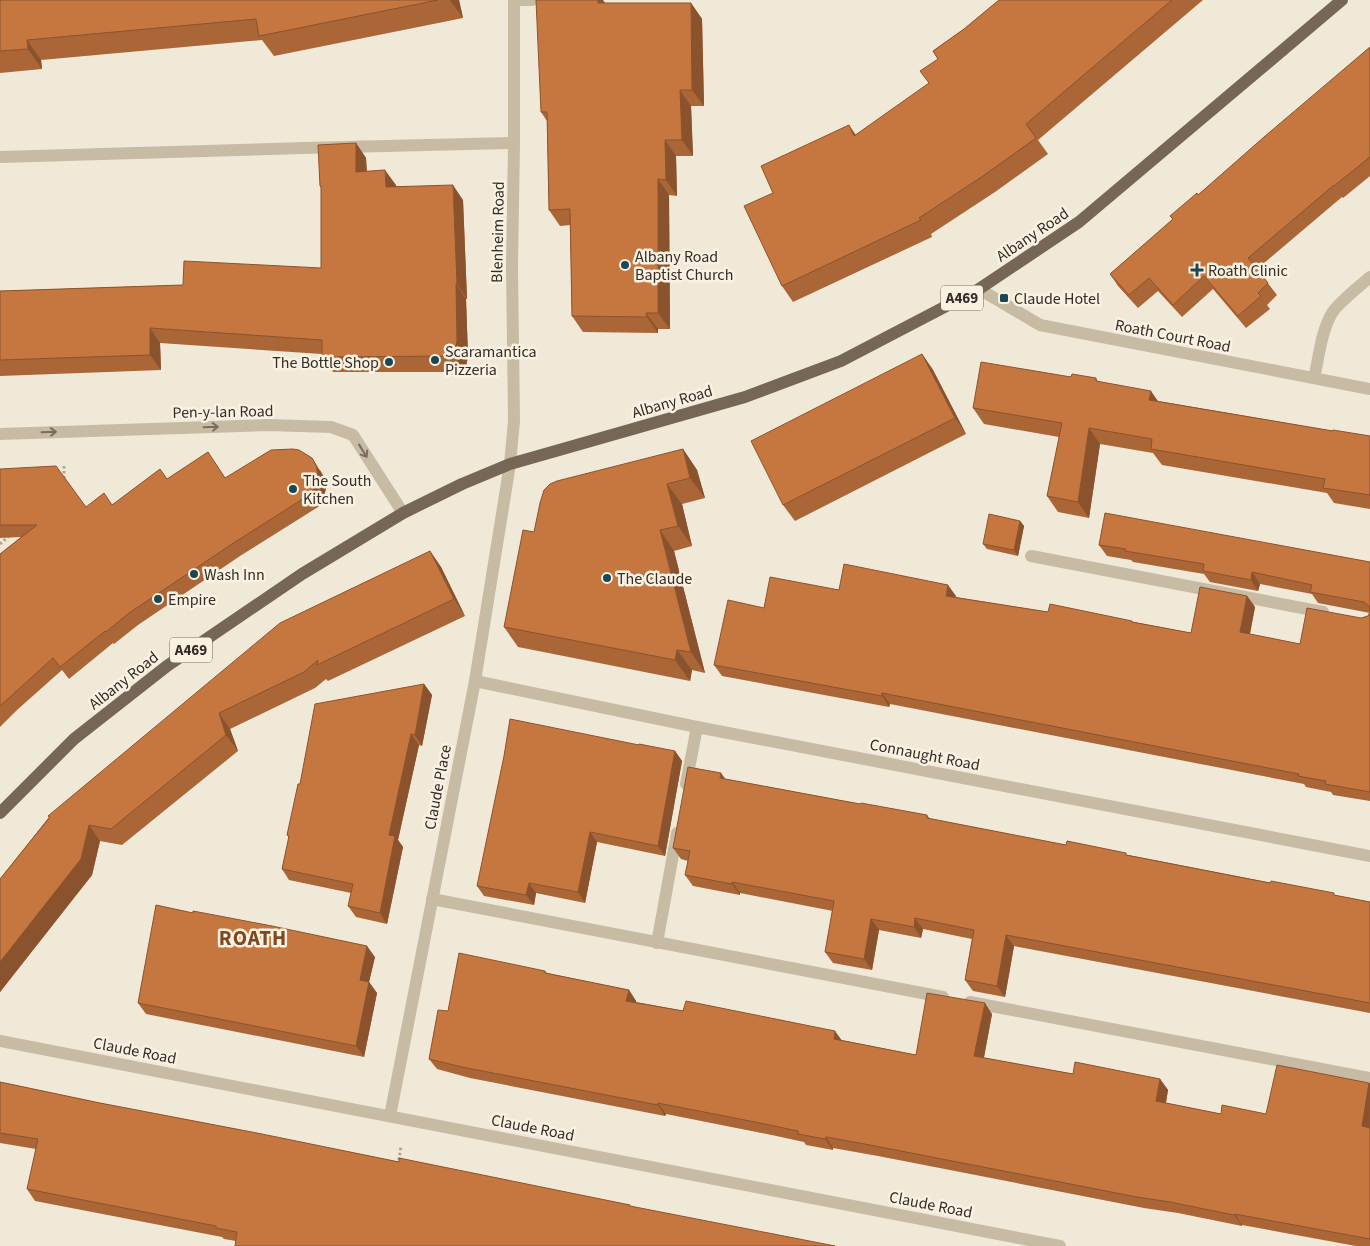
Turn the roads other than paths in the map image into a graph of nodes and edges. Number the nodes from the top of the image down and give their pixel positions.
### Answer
1 (514, 0) edge
2 (532, 0) edge
3 (1342, 0) edge
4 (514, 143) junction
5 (0, 157) edge
6 (1370, 278) edge
7 (978, 289) junction
8 (1314, 378) junction
9 (1370, 389) edge
10 (0, 434) edge
11 (510, 464) junction
12 (403, 513) junction
13 (1031, 556) dead end
14 (1331, 613) edge
15 (475, 681) junction
16 (697, 727) junction
17 (684, 795) edge
18 (0, 813) edge
19 (679, 824) edge
20 (1370, 856) edge
21 (432, 898) junction
22 (657, 942) junction
23 (0, 1041) edge
24 (1370, 1078) edge
25 (390, 1116) junction
26 (1060, 1246) edge

1 - 2 street
1 - 4 street, Blenheim Road
3 - 7 main road, Albany Road / A469
4 - 5 street
4 - 11 street, Blenheim Road
6 - 8 street
7 - 8 street, Roath Court Road
7 - 11 main road, Albany Road / A469
8 - 9 street, Roath Court Road
10 -> 12 street, Pen-y-lan Road
11 - 12 main road, Albany Road / A469
11 - 15 street, Claude Place
12 - 18 main road, Albany Road / A469
13 - 14 street
15 - 16 street, Connaught Road
15 - 21 street, Claude Place
16 - 17 street
16 - 20 street, Connaught Road
19 - 22 street
21 - 22 street
21 - 25 street, Claude Place
22 - 24 street
23 - 25 street, Claude Road
25 - 26 street, Claude Road

